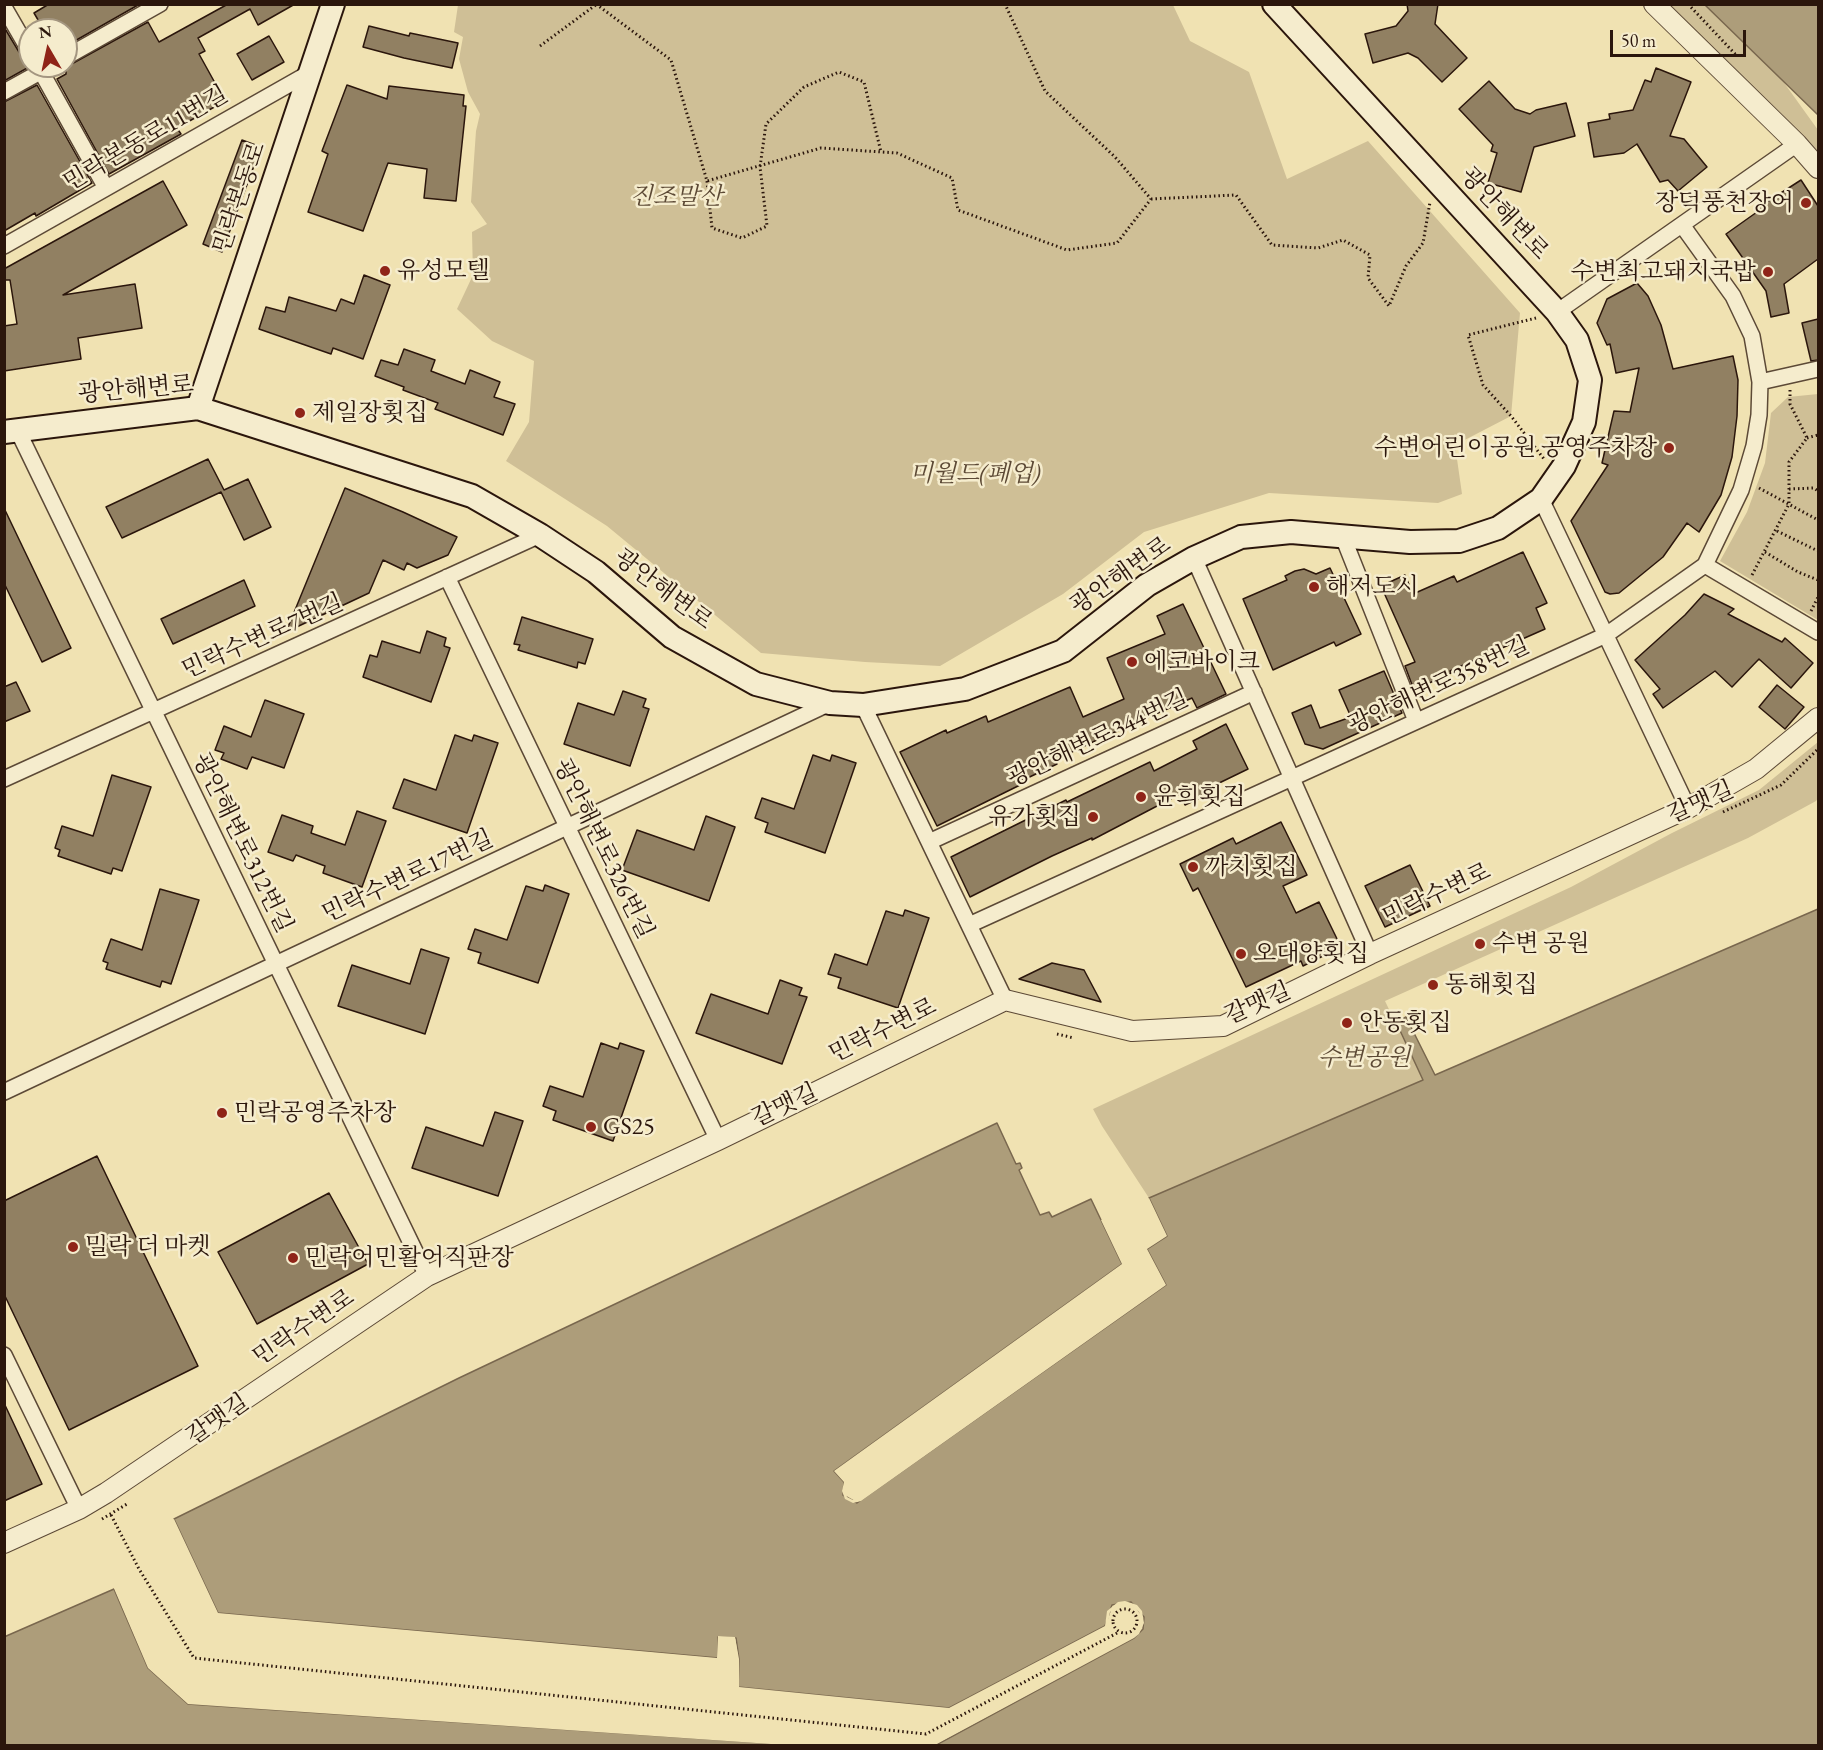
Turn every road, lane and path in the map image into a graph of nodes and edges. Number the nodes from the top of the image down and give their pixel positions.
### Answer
1 (160, 4) edge
2 (333, 4) edge
3 (1005, 4) edge
4 (1274, 4) edge
5 (1654, 4) edge
6 (596, 5) edge
7 (4, 7) edge
8 (18, 31) edge
9 (540, 46) dead end
10 (78, 50) edge
11 (311, 72) junction
12 (27, 78) edge
13 (48, 78) edge
14 (4, 92) edge
15 (1797, 144) junction
16 (881, 152) junction
17 (760, 167) junction
18 (1818, 168) edge
19 (1434, 178) junction
20 (706, 181) junction
21 (106, 188) junction
22 (1151, 199) junction
23 (1682, 225) junction
24 (4, 246) edge
25 (1557, 312) junction
26 (1818, 369) edge
27 (1790, 375) junction
28 (1760, 382) junction
29 (198, 408) junction
30 (11, 431) edge
31 (1818, 435) edge
32 (1806, 438) junction
33 (1558, 477) junction
34 (1744, 480) junction
35 (1789, 489) junction
36 (1818, 491) edge
37 (1541, 499) junction
38 (1789, 504) junction
39 (1818, 520) edge
40 (1776, 531) junction
41 (540, 535) junction
42 (1343, 537) junction
43 (1818, 551) edge
44 (1765, 552) junction
45 (1194, 558) junction
46 (1705, 565) junction
47 (447, 577) junction
48 (1818, 579) edge
49 (1734, 582) junction
50 (1818, 632) edge
51 (1606, 635) junction
52 (1254, 692) junction
53 (830, 703) junction
54 (863, 705) junction
55 (153, 711) junction
56 (1818, 718) edge
57 (1416, 722) junction
58 (1818, 749) edge
59 (1292, 778) junction
60 (4, 779) edge
61 (1688, 808) junction
62 (1716, 815) dead end
63 (568, 827) junction
64 (929, 842) junction
65 (969, 925) junction
66 (1370, 954) junction
67 (276, 964) junction
68 (1005, 1000) junction
69 (1052, 1032) dead end
70 (1074, 1038) dead end
71 (4, 1092) edge
72 (718, 1140) junction
73 (427, 1276) junction
74 (4, 1355) edge
75 (130, 1501) dead end
76 (79, 1509) junction
77 (111, 1515) junction
78 (100, 1520) dead end
79 (4, 1543) edge
80 (1119, 1632) junction

1 - 10 street
2 - 11 main road, 민락본동로
3 - 22 path
4 - 19 main road, 광안해변로
5 - 15 street
6 - 9 path
6 - 20 path
7 - 8 street
11 - 21 street, 민락본동로11번길
11 - 29 main road, 민락본동로
12 - 14 street
13 - 21 street
15 - 18 street
15 - 23 street
16 - 17 path
16 - 17 path
16 - 22 path
17 - 20 path
17 - 20 path
19 - 22 path
19 - 25 main road, 광안해변로
21 - 24 street, 민락본동로11번길
23 - 25 street
23 - 28 street
25 - 33 main road, 광안해변로
25 - 33 path
26 - 27 street
27 - 28 street
27 - 32 path
28 - 34 street
29 - 30 main road, 광안해변로
29 - 41 main road, 광안해변로
30 - 55 street, 광안해변로312번길
31 - 32 path
32 - 35 path
33 - 37 main road, 광안해변로
34 - 38 path
34 - 46 street
35 - 36 path
35 - 38 path
37 - 42 main road, 광안해변로
37 - 51 street
38 - 39 path
38 - 40 path
40 - 43 path
40 - 44 path
41 - 47 street, 민락수변로7번길
41 - 53 main road, 광안해변로
42 - 45 main road, 광안해변로
42 - 57 street
44 - 48 path
44 - 49 path
45 - 52 street
45 - 54 main road, 광안해변로
46 - 49 street
46 - 51 street, 광안해변로358번길
47 - 55 street, 민락수변로7번길
47 - 63 street, 광안해변로326번길
49 - 50 street
51 - 57 street, 광안해변로358번길
51 - 61 street
52 - 59 street
52 - 64 street, 광안해변로344번길
53 - 54 main road, 광안해변로
53 - 63 street, 민락수변로17번길
54 - 64 street
55 - 60 street, 민락수변로7번길
55 - 67 street, 광안해변로312번길
56 - 61 street, 민락수변로
57 - 59 street, 광안해변로358번길
58 - 62 path, 갈맷길
59 - 65 street
59 - 66 street
61 - 66 street, 민락수변로
63 - 67 street, 민락수변로17번길
63 - 72 street, 광안해변로326번길
64 - 65 street
65 - 68 street
66 - 68 street, 민락수변로
67 - 71 street, 민락수변로17번길
67 - 73 street, 광안해변로312번길
68 - 72 street, 민락수변로
69 - 70 path
72 - 73 street, 민락수변로
73 - 76 street, 민락수변로
74 - 76 street
75 - 77 path
76 - 79 street, 민락수변로
77 - 78 path
77 - 80 path
80 - 80 path

